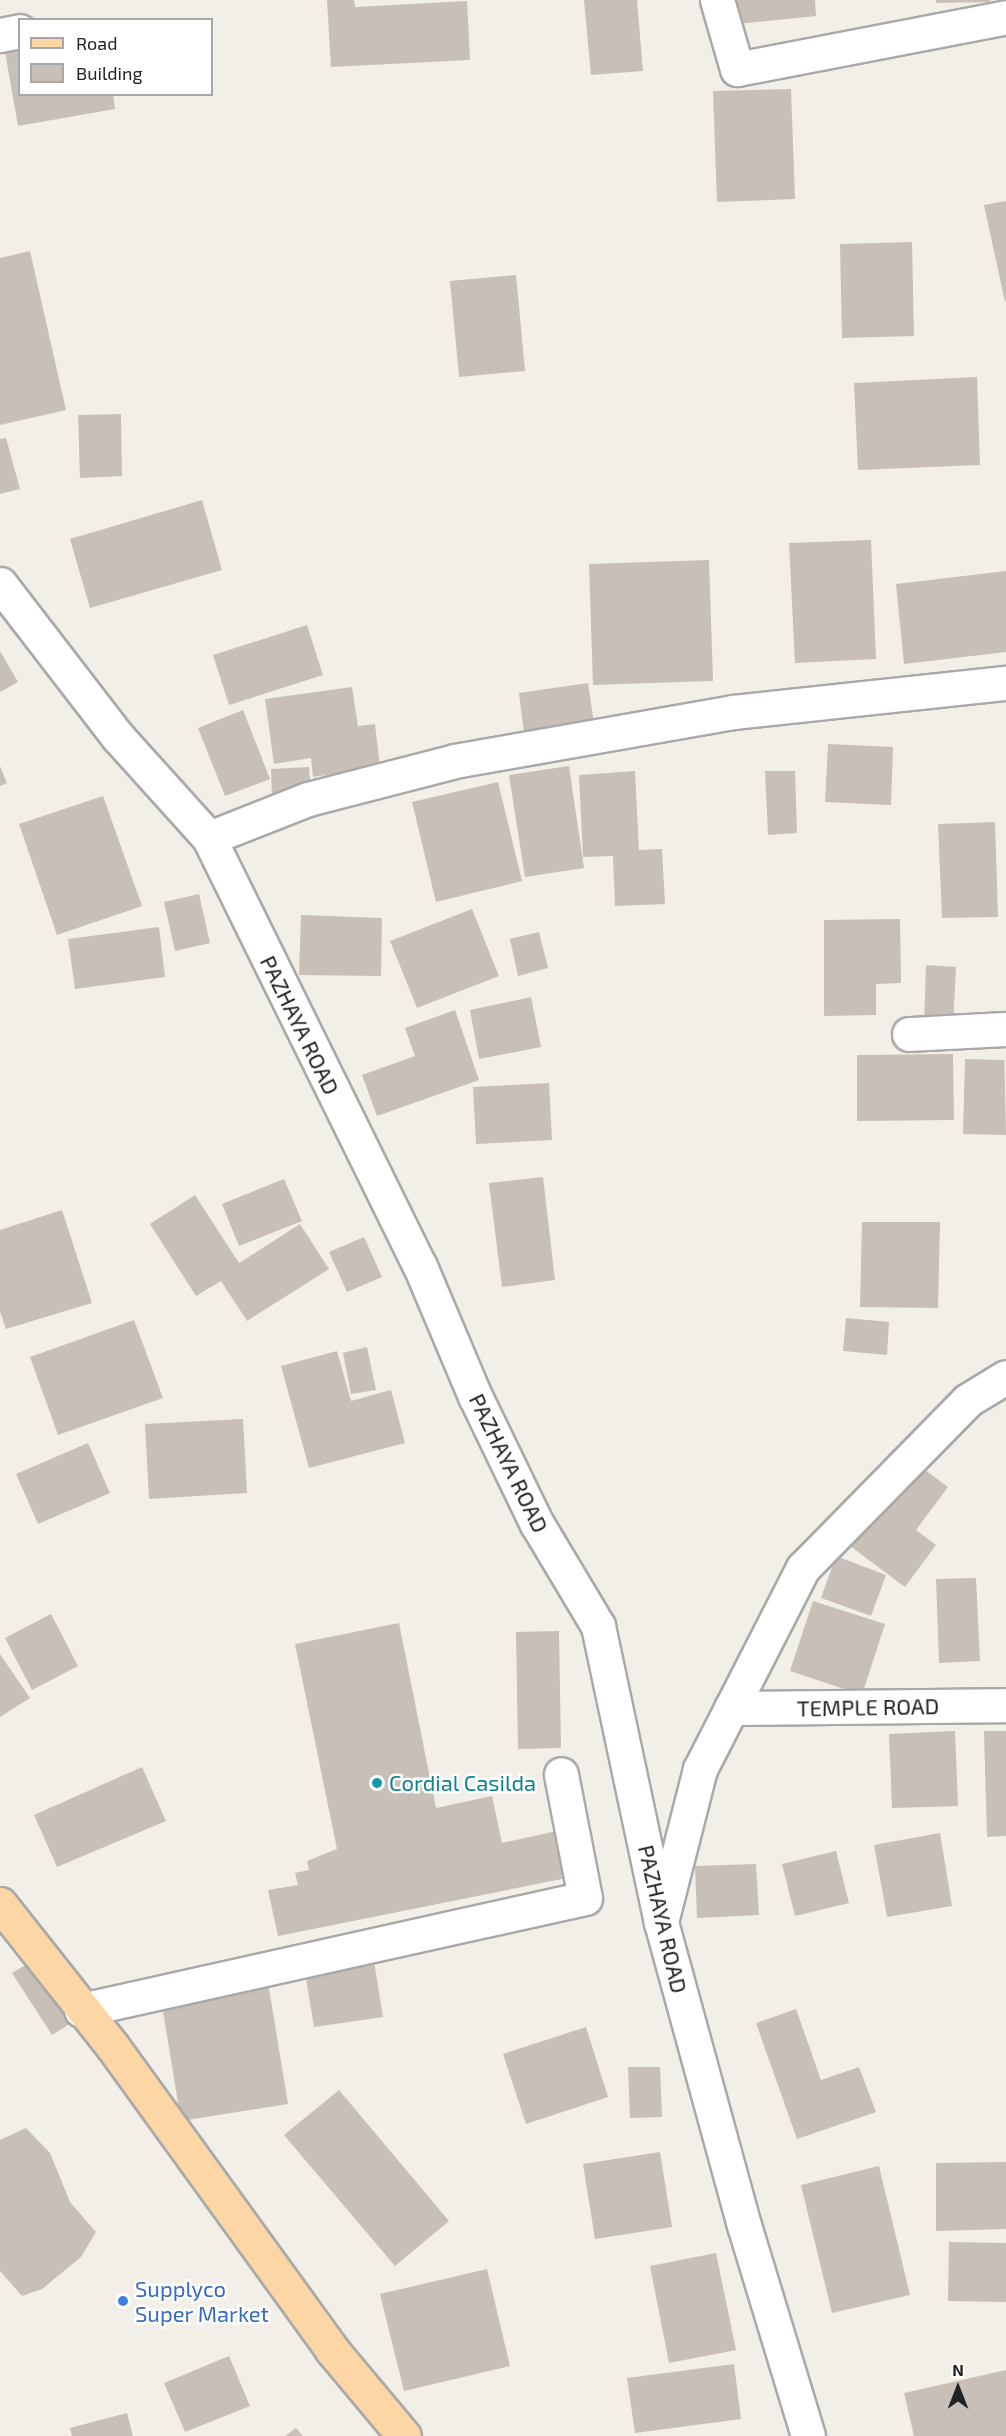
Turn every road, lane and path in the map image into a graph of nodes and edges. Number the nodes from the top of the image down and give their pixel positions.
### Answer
1 (717, 0) edge
2 (1006, 17) edge
3 (18, 31) edge
4 (0, 35) edge
5 (0, 584) edge
6 (1006, 683) edge
7 (209, 838) junction
8 (1006, 1029) edge
9 (909, 1034) dead end
10 (1006, 1377) edge
11 (1006, 1705) edge
12 (731, 1708) junction
13 (561, 1774) dead end
14 (0, 1904) edge
15 (661, 1922) junction
16 (81, 2010) junction
17 (404, 2436) edge
18 (808, 2436) edge

1 - 2 street
3 - 4 street
5 - 7 street, PAZHAYA ROAD
6 - 7 street
7 - 15 street, PAZHAYA ROAD
8 - 9 street
10 - 12 street
11 - 12 street, TEMPLE ROAD
12 - 15 street
13 - 16 street
14 - 16 main road
15 - 18 street, PAZHAYA ROAD
16 - 17 main road

